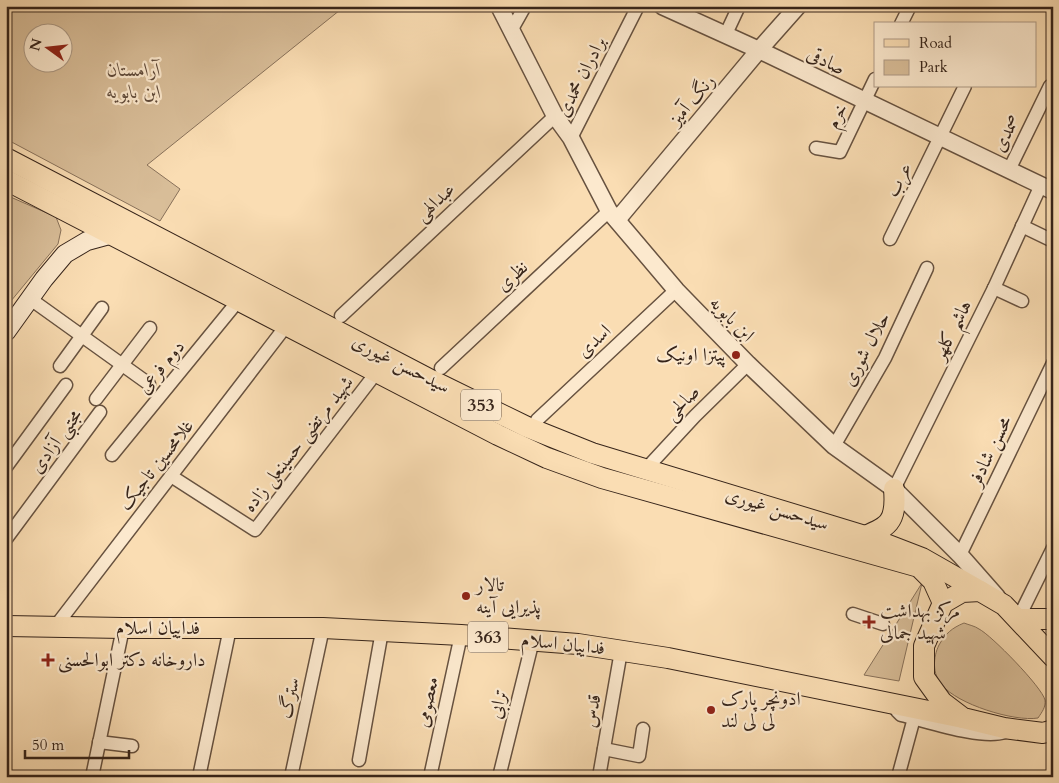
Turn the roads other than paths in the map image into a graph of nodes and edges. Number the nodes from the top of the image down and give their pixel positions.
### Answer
1 (499, 6) edge
2 (525, 6) edge
3 (638, 6) edge
4 (662, 6) edge
5 (739, 6) edge
6 (798, 6) edge
7 (910, 6) edge
8 (903, 22) edge
9 (512, 29) junction
10 (726, 36) junction
11 (759, 50) junction
12 (874, 81) edge
13 (1050, 86) dead end
14 (965, 88) edge
15 (864, 102) junction
16 (555, 116) junction
17 (571, 138) junction
18 (941, 138) junction
19 (816, 148) dead end
20 (6, 158) edge
21 (1009, 170) junction
22 (6, 180) edge
23 (1047, 188) edge
24 (613, 216) junction
25 (1022, 226) junction
26 (109, 235) junction
27 (890, 239) dead end
28 (1053, 241) edge
29 (927, 268) dead end
30 (994, 288) junction
31 (676, 290) junction
32 (29, 298) junction
33 (1022, 300) dead end
34 (238, 301) junction
35 (102, 308) dead end
36 (340, 316) dead end
37 (286, 326) junction
38 (150, 328) dead end
39 (6, 332) edge
40 (82, 336) junction
41 (1053, 363) edge
42 (748, 364) junction
43 (122, 365) junction
44 (60, 366) dead end
45 (441, 368) dead end
46 (376, 372) junction
47 (149, 384) dead end
48 (66, 385) dead end
49 (96, 399) dead end
50 (100, 412) dead end
51 (537, 420) dead end
52 (834, 446) junction
53 (112, 455) dead end
54 (6, 467) edge
55 (645, 470) junction
56 (171, 476) junction
57 (894, 489) junction
58 (865, 536) junction
59 (6, 539) edge
60 (842, 545) junction
61 (1053, 548) edge
62 (960, 555) junction
63 (980, 591) junction
64 (943, 603) junction
65 (1004, 604) junction
66 (853, 614) dead end
67 (1053, 619) edge
68 (1018, 620) junction
69 (883, 624) dead end
70 (6, 626) edge
71 (55, 626) junction
72 (123, 628) junction
73 (230, 628) junction
74 (323, 628) junction
75 (382, 631) junction
76 (461, 635) junction
77 (533, 640) junction
78 (622, 651) junction
79 (1053, 657) edge
80 (891, 703) junction
81 (914, 718) junction
82 (963, 718) junction
83 (643, 729) dead end
84 (1016, 729) junction
85 (1050, 734) edge
86 (99, 742) junction
87 (132, 746) dead end
88 (604, 749) junction
89 (359, 760) dead end
90 (92, 777) edge
91 (199, 777) edge
92 (291, 777) edge
93 (430, 777) edge
94 (499, 777) edge
95 (599, 777) edge
96 (898, 777) edge

1 - 9 street, ابن بابویه
2 - 9 street
3 - 17 street, برادران محمدی
4 - 10 street, صادقی
5 - 10 street
6 - 11 street, رنگ آمیز
7 - 8 street
9 - 16 street, ابن بابویه
10 - 11 street, صادقی
11 - 15 street, صادقی
11 - 24 street, رنگ آمیز
12 - 15 street
13 - 21 street, صمدی
14 - 18 street, عرب
15 - 18 street, صادقی
15 - 19 street, خرم
16 - 17 street, ابن بابویه
16 - 36 street, عبدالهی
17 - 24 street, ابن بابویه
18 - 21 street, صادقی
18 - 27 street, عرب
20 - 55 main road, سیدحسن غیوری / 353
21 - 23 street, صادقی
22 - 26 main road, سیدحسن غیوری / 353
23 - 25 street, هاشم کلهر
24 - 31 street, ابن بابویه
24 - 45 street, نظری
25 - 28 street
25 - 30 street, هاشم کلهر
26 - 32 main road
26 - 34 main road, سیدحسن غیوری / 353
29 - 52 street, حلال شوری
30 - 33 street
30 - 57 street, هاشم کلهر
31 - 42 street, ابن بابویه
31 - 51 street, اسدی
32 - 39 main road
32 - 40 street
34 - 37 main road, سیدحسن غیوری / 353
34 - 53 street, دوم فرعی
35 - 40 street
37 - 46 main road, سیدحسن غیوری / 353
37 - 56 street, غلامحسین تاجیک
38 - 43 street
40 - 43 street
40 - 44 street
41 - 62 street, محسن شادفر
42 - 52 street, ابن بابویه
42 - 55 street, صالحی
43 - 47 street
43 - 49 street
46 - 56 street, شهید مرتضی حسینعلی زاده
46 - 60 main road, سیدحسن غیوری / 353
48 - 54 street
50 - 59 street, مجتبی آزادی
52 - 57 street, ابن بابویه
55 - 58 main road, سیدحسن غیوری / 353
56 - 71 street, غلامحسین تاجیک
57 - 58 main road
57 - 62 street, ابن بابویه
58 - 60 main road
58 - 63 main road, سیدحسن غیوری / 353
60 - 64 main road, سیدحسن غیوری / 353
61 - 68 street
62 - 65 street, ابن بابویه
63 - 64 main road
63 - 65 main road, سیدحسن غیوری
64 - 82 main road
65 - 68 main road
66 - 69 street
67 - 68 main road
68 - 79 main road
70 - 71 main road, فداییان اسلام / 363
71 - 72 main road, فداییان اسلام / 363
72 - 73 main road, فداییان اسلام / 363
72 - 86 street
73 - 74 main road, فداییان اسلام / 363
73 - 91 street
74 - 75 main road, فداییان اسلام / 363
74 - 92 street, سترگ
75 - 76 main road, فداییان اسلام / 363
75 - 89 street
76 - 77 main road, فداییان اسلام / 363
76 - 93 street, معصومی
77 - 78 main road, فداییان اسلام / 363
77 - 94 street, ترابی
78 - 80 main road, فداییان اسلام / 363
78 - 88 street, قدس
80 - 81 street
80 - 82 main road, فداییان اسلام / 363
81 - 84 street
81 - 96 street
82 - 84 main road, فداییان اسلام
83 - 88 street
84 - 85 main road, فداییان اسلام
86 - 87 street
86 - 90 street
88 - 95 street, قدس

